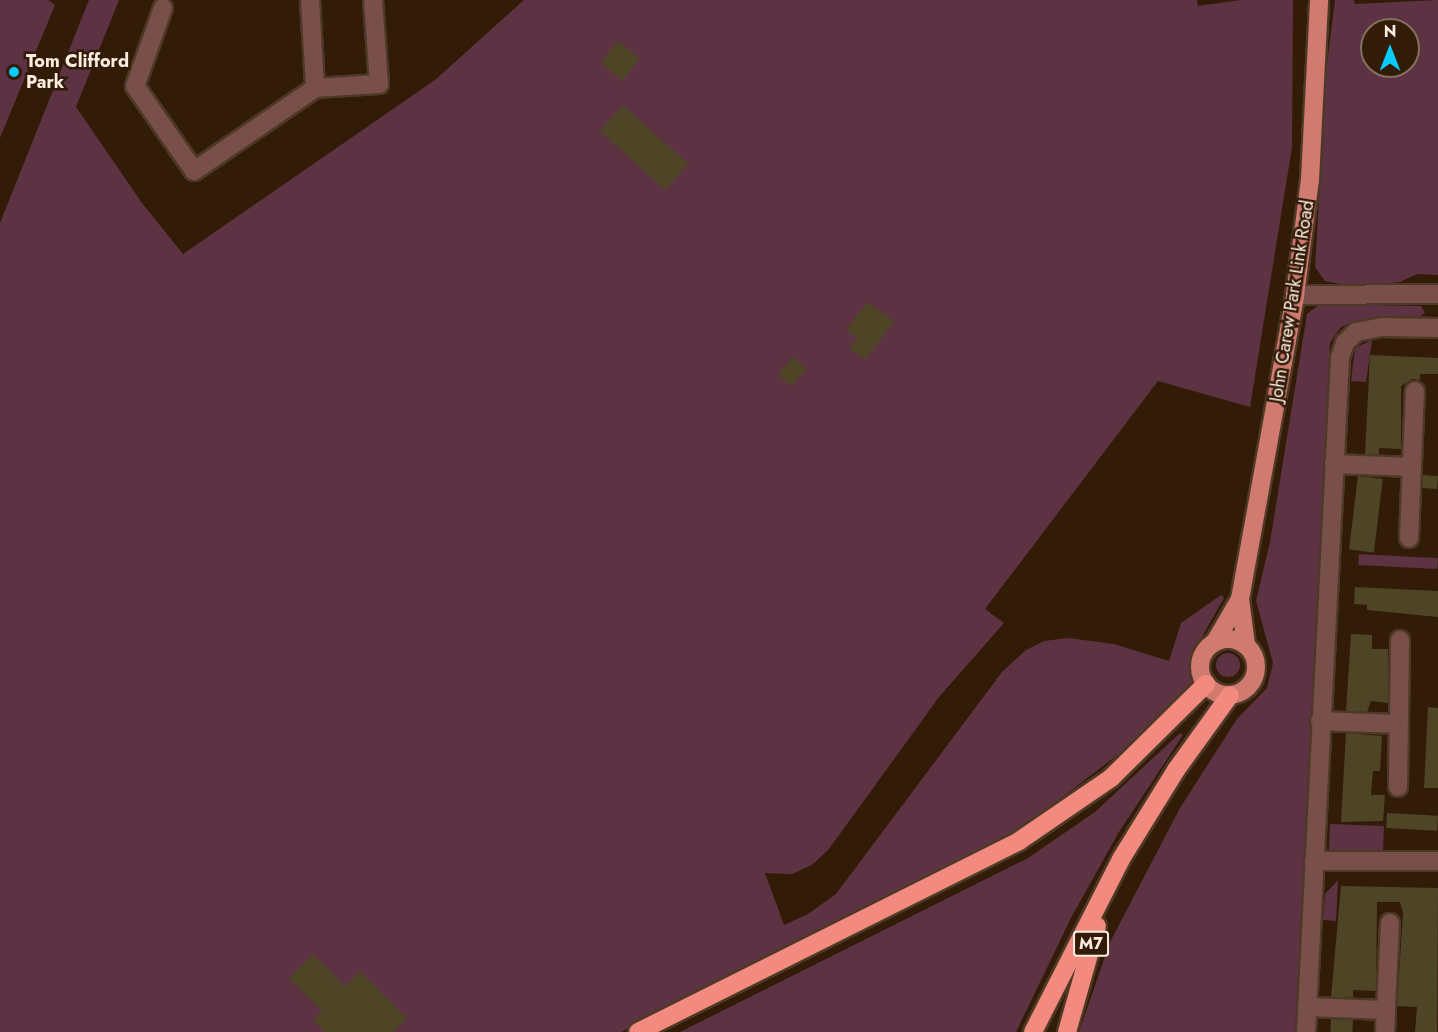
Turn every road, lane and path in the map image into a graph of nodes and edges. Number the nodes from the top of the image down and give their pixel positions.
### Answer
1 (310, 0) edge
2 (373, 0) edge
3 (1319, 0) edge
4 (163, 8) dead end
5 (315, 88) junction
6 (1438, 294) edge
7 (1295, 295) junction
8 (1438, 305) edge
9 (1438, 328) edge
10 (1415, 391) dead end
11 (1334, 464) junction
12 (1412, 467) junction
13 (1409, 538) dead end
14 (1239, 599) junction
15 (1400, 640) dead end
16 (1215, 642) junction
17 (1246, 645) junction
18 (1206, 684) junction
19 (1230, 695) junction
20 (1320, 721) junction
21 (1397, 724) junction
22 (1398, 787) dead end
23 (1120, 859) junction
24 (1314, 861) junction
25 (1438, 861) edge
26 (1390, 923) dead end
27 (1307, 1007) junction
28 (1386, 1010) junction
29 (638, 1032) edge
30 (1033, 1032) edge
31 (1067, 1032) edge
32 (1306, 1032) edge
33 (1385, 1032) edge

1 - 5 street
2 - 5 street
3 - 7 main road, John Carew Park Link Road
4 - 5 street
6 - 7 street
6 - 8 street
7 - 14 main road, John Carew Park Link Road
9 - 11 street
10 - 12 street
11 - 12 street
11 - 20 street
12 - 13 street
14 - 16 main road, John Carew Park Link Road
14 - 17 main road, John Carew Park Link Road
15 - 21 street
16 - 17 main road
16 - 18 main road
17 - 19 main road
18 - 19 main road
18 - 29 highway
19 - 23 highway
20 - 21 street
20 - 24 street
21 - 22 street
23 - 30 highway
23 - 31 highway, M7
24 - 25 street
24 - 27 street
26 - 28 street
27 - 28 street
27 - 32 street
28 - 33 street

